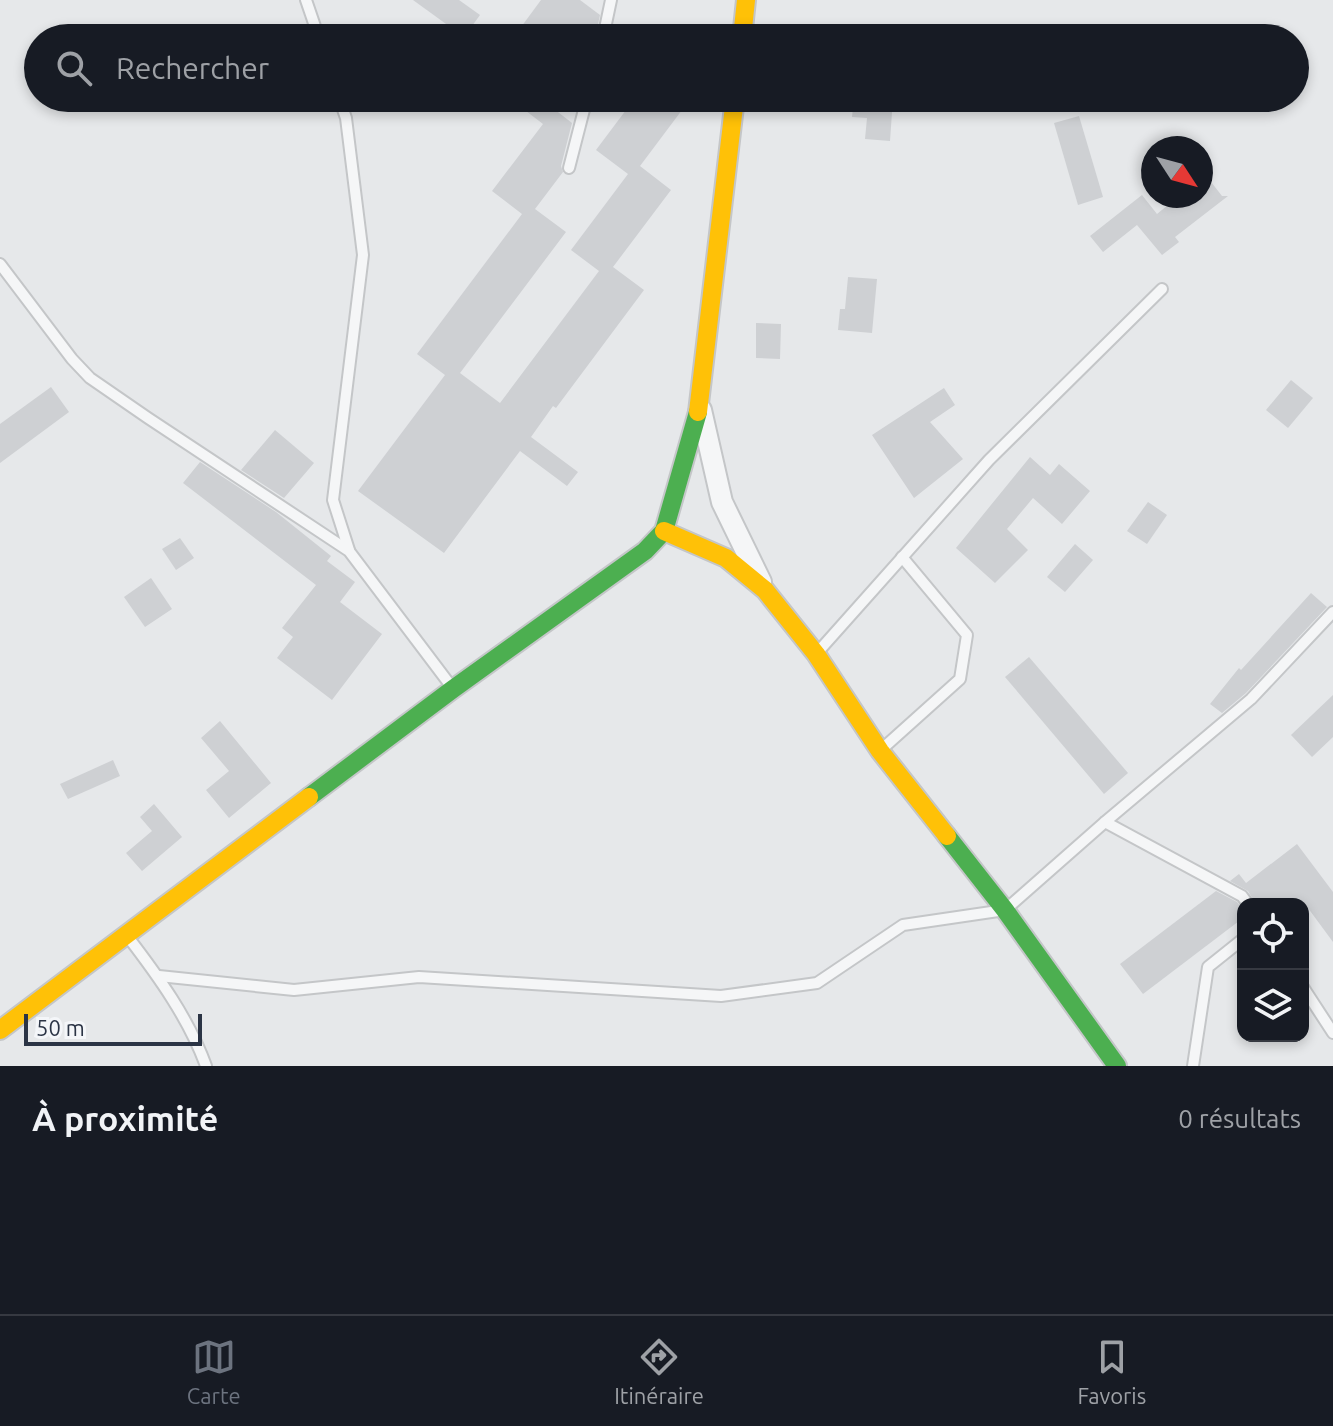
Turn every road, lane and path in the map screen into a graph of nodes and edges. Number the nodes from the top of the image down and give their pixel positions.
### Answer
1 (306, 0) edge
2 (611, 0) edge
3 (746, 0) edge
4 (314, 24) edge
5 (606, 24) edge
6 (743, 24) edge
7 (344, 112) edge
8 (583, 112) edge
9 (733, 112) edge
10 (569, 168) dead end
11 (0, 264) edge
12 (1162, 289) dead end
13 (700, 407) junction
14 (664, 531) junction
15 (349, 551) junction
16 (902, 557) junction
17 (765, 590) junction
18 (1333, 612) edge
19 (816, 654) junction
20 (453, 689) junction
21 (880, 751) junction
22 (1105, 822) junction
23 (1244, 898) edge
24 (1005, 910) junction
25 (127, 935) junction
26 (1237, 944) edge
27 (159, 976) junction
28 (1309, 996) edge
29 (0, 1030) edge
30 (1333, 1033) edge
31 (206, 1066) edge
32 (1117, 1066) edge
33 (1193, 1066) edge

1 - 4 lane
2 - 5 lane
3 - 6 street
7 - 15 lane
8 - 10 lane
9 - 13 street
11 - 15 lane
12 - 16 lane
13 - 14 street
13 - 17 street
14 - 17 street
14 - 20 street
15 - 20 lane
16 - 19 lane
16 - 21 lane
17 - 19 street
18 - 22 lane
19 - 21 street
20 - 25 street
21 - 24 street
22 - 23 lane
22 - 24 lane
24 - 27 lane
24 - 32 street
25 - 27 lane
25 - 29 street
26 - 33 lane
27 - 31 lane
28 - 30 lane

